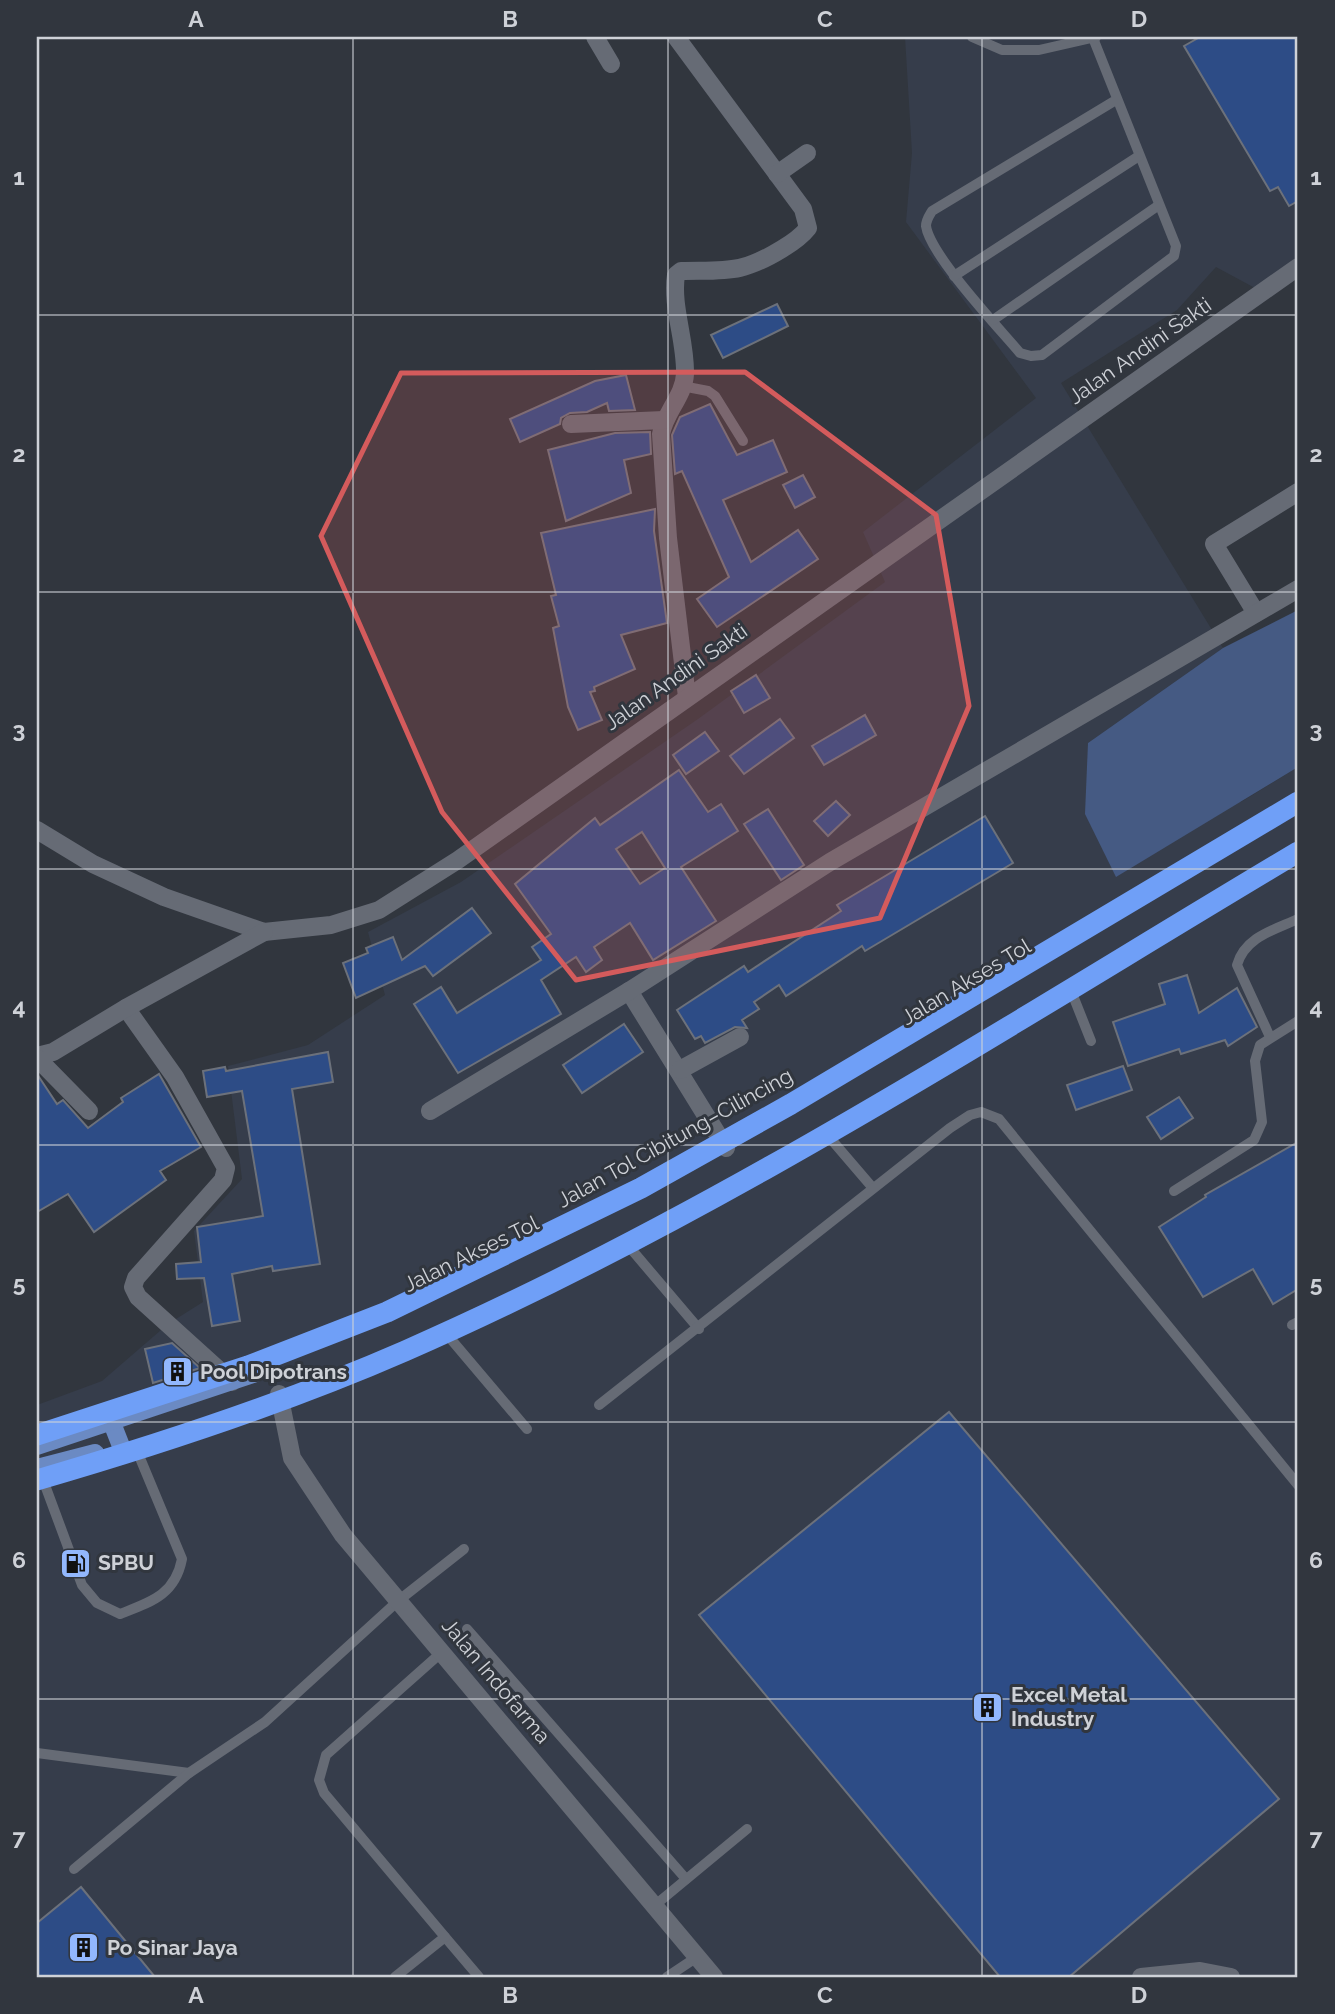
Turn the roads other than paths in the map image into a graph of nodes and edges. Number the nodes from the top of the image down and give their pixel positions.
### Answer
1 (595, 37) edge
2 (676, 37) edge
3 (972, 37) edge
4 (1094, 38) edge
5 (611, 64) dead end
6 (1116, 100) junction
7 (807, 153) dead end
8 (1139, 156) junction
9 (777, 174) junction
10 (1159, 205) junction
11 (1298, 267) edge
12 (954, 276) junction
13 (993, 320) junction
14 (682, 386) junction
15 (664, 420) junction
16 (571, 424) dead end
17 (743, 441) dead end
18 (1298, 492) edge
19 (1298, 589) edge
20 (1256, 613) junction
21 (685, 686) junction
22 (1298, 802) edge
23 (1298, 811) edge
24 (37, 830) edge
25 (1298, 849) edge
26 (1298, 919) edge
27 (264, 932) junction
28 (1068, 982) junction
29 (629, 991) junction
30 (125, 1008) junction
31 (1298, 1021) edge
32 (740, 1037) dead end
33 (1270, 1037) junction
34 (1091, 1041) dead end
35 (37, 1057) edge
36 (680, 1070) junction
37 (89, 1111) dead end
38 (430, 1111) dead end
39 (820, 1126) junction
40 (726, 1148) junction
41 (872, 1187) junction
42 (1174, 1191) dead end
43 (621, 1237) junction
44 (440, 1326) junction
45 (699, 1329) junction
46 (232, 1382) junction
47 (279, 1394) junction
48 (599, 1405) dead end
49 (112, 1423) junction
50 (527, 1429) dead end
51 (37, 1435) edge
52 (127, 1444) junction
53 (37, 1446) edge
54 (37, 1472) edge
55 (1298, 1485) edge
56 (464, 1549) dead end
57 (398, 1601) junction
58 (467, 1629) dead end
59 (442, 1652) junction
60 (37, 1753) edge
61 (189, 1773) junction
62 (747, 1829) dead end
63 (74, 1869) dead end
64 (686, 1879) junction
65 (654, 1906) junction
66 (445, 1937) junction
67 (697, 1956) junction
68 (395, 1977) edge
69 (478, 1977) edge
70 (667, 1977) edge
71 (714, 1977) edge
72 (1141, 1977) edge
73 (1230, 1977) edge

1 - 5 street
2 - 9 street
3 - 4 lane
4 - 6 lane
6 - 8 lane
6 - 12 lane
7 - 9 street
8 - 10 lane
8 - 12 lane
9 - 14 street
10 - 13 lane
10 - 13 lane
11 - 21 street, Jalan Andini Sakti
12 - 13 lane
14 - 15 street
14 - 17 lane
15 - 16 street
15 - 21 street
18 - 20 street
19 - 20 street
20 - 29 street
21 - 27 street, Jalan Andini Sakti
22 - 51 highway, Jalan Tol Cibitung–Cilincing
23 - 40 main road, Jalan Akses Tol
24 - 27 street, Jalan Andini Sakti
25 - 28 main road
25 - 54 highway
26 - 33 lane
27 - 30 street
28 - 34 lane
28 - 39 main road
29 - 36 street
29 - 38 street
30 - 35 street
30 - 46 street
31 - 33 lane
32 - 36 street
33 - 42 lane
35 - 37 street
36 - 40 street
39 - 41 lane
39 - 43 main road
40 - 46 main road, Jalan Akses Tol
41 - 45 lane
41 - 55 lane
43 - 44 main road
43 - 45 lane
44 - 47 main road
44 - 50 lane
45 - 48 lane
46 - 49 main road, Jalan Akses Tol
47 - 52 main road
47 - 57 street, Jalan Indofarma
49 - 52 main road
49 - 53 main road, Jalan Akses Tol
52 - 54 main road
52 - 54 lane
56 - 57 lane
57 - 59 street, Jalan Indofarma
57 - 61 lane
58 - 64 lane
59 - 65 street, Jalan Indofarma
59 - 66 lane
60 - 61 lane
61 - 63 lane
62 - 64 lane
64 - 65 lane
65 - 67 street, Jalan Indofarma
66 - 68 lane
66 - 69 lane
67 - 70 lane
67 - 71 street, Jalan Indofarma
72 - 73 street

